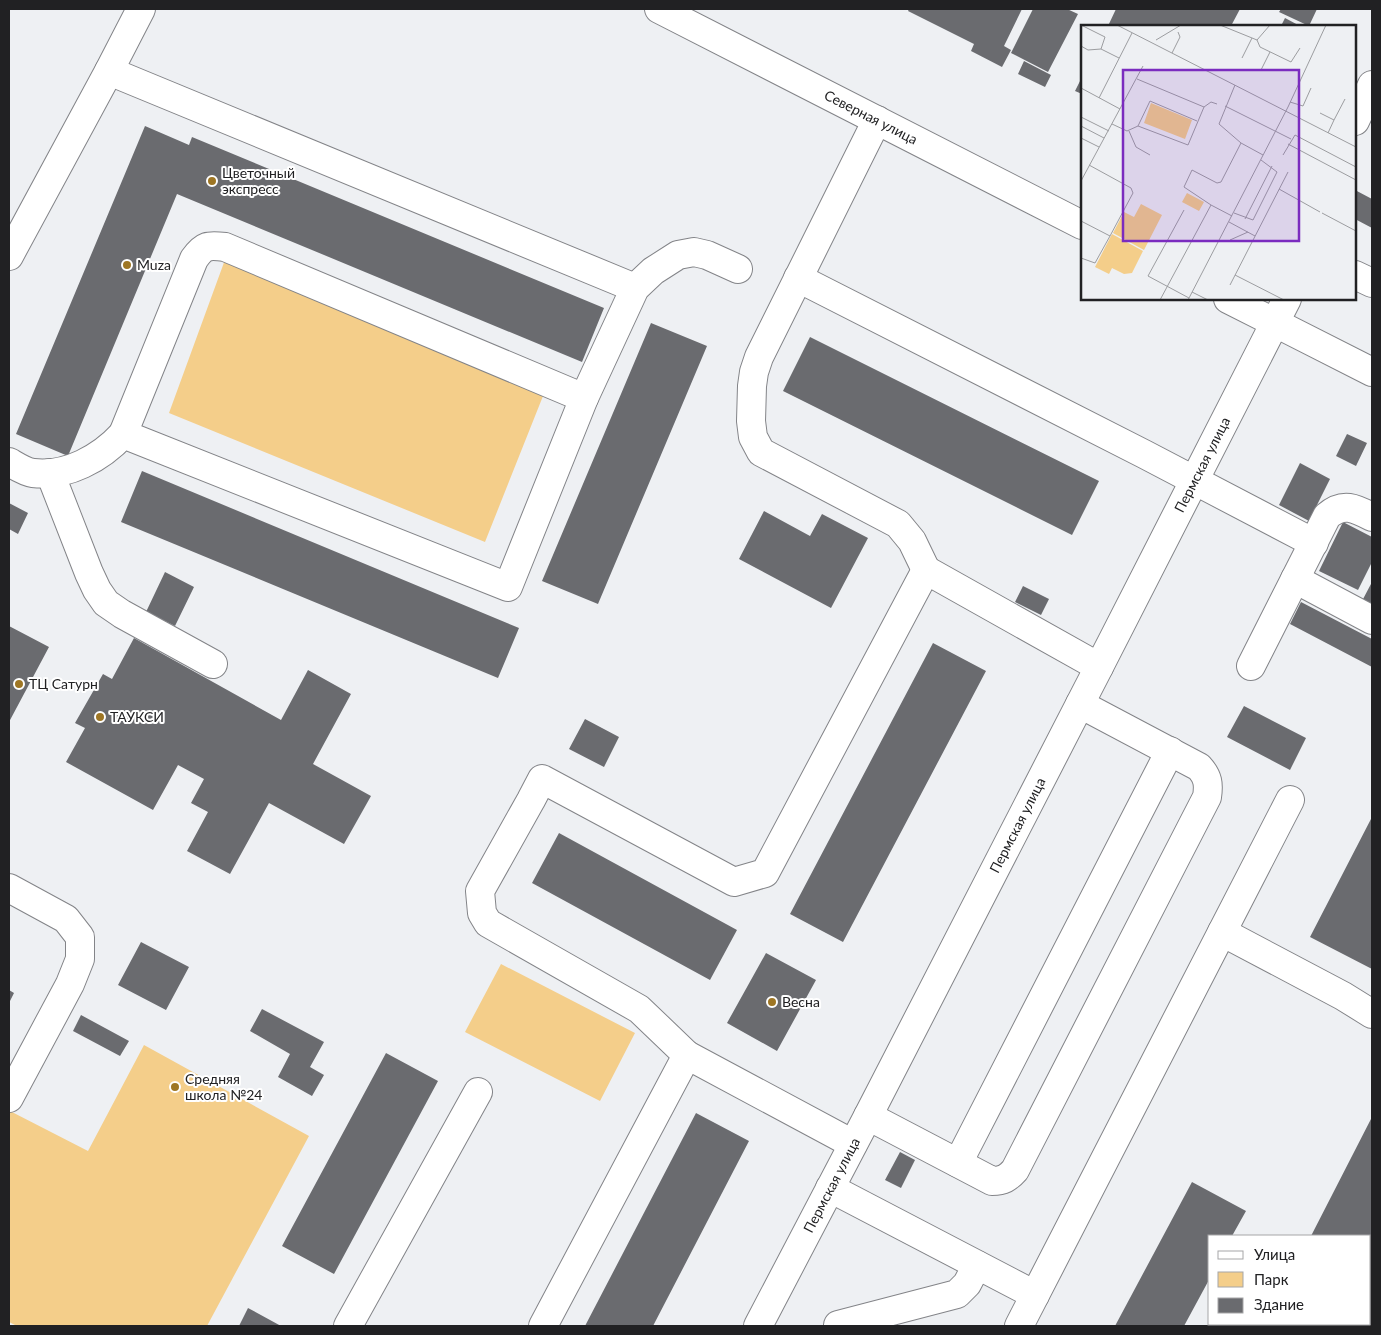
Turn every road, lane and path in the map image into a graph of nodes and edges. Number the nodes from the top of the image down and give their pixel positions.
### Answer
1 (141, 9) edge
2 (659, 9) edge
3 (109, 71) junction
4 (1372, 85) edge
5 (1356, 119) edge
6 (877, 120) junction
7 (1081, 224) edge
8 (9, 256) edge
9 (738, 270) dead end
10 (1356, 275) edge
11 (798, 278) junction
12 (1372, 283) edge
13 (635, 288) junction
14 (1230, 300) edge
15 (1286, 300) edge
16 (1274, 322) junction
17 (1372, 372) edge
18 (584, 398) junction
19 (123, 434) junction
20 (9, 462) edge
21 (50, 473) junction
22 (1194, 480) junction
23 (1372, 517) edge
24 (1314, 543) junction
25 (926, 570) junction
26 (1295, 579) junction
27 (1372, 620) edge
28 (213, 664) dead end
29 (1251, 666) dead end
30 (1100, 667) junction
31 (1080, 704) junction
32 (1170, 751) junction
33 (1290, 800) dead end
34 (9, 888) edge
35 (1222, 932) junction
36 (1372, 1014) edge
37 (687, 1055) junction
38 (478, 1092) dead end
39 (9, 1098) edge
40 (868, 1116) junction
41 (853, 1144) junction
42 (958, 1162) junction
43 (830, 1188) junction
44 (977, 1265) junction
45 (1035, 1295) junction
46 (838, 1325) edge
47 (348, 1326) edge
48 (544, 1326) edge
49 (758, 1326) edge
50 (1019, 1326) edge

1 - 3 street
2 - 6 street, Северная улица
3 - 8 street
3 - 13 street
4 - 5 street
6 - 7 street, Северная улица
6 - 11 street
9 - 13 street
10 - 12 street
11 - 22 street
11 - 25 street
13 - 18 street
14 - 16 street
15 - 16 street, Пермская улица
16 - 17 street
16 - 22 street, Пермская улица
18 - 19 street
18 - 19 street
19 - 21 street
20 - 21 street
21 - 28 street
22 - 24 street
22 - 30 street, Пермская улица
23 - 24 street
24 - 26 street
25 - 30 street
25 - 37 street
26 - 27 street
26 - 29 street
30 - 31 street, Пермская улица
31 - 32 street
31 - 40 street, Пермская улица
32 - 42 street
32 - 42 street
33 - 35 street
34 - 39 street
35 - 36 street
35 - 45 street
37 - 41 street
37 - 48 street
38 - 47 street
40 - 41 street, Пермская улица
40 - 42 street
41 - 43 street, Пермская улица
43 - 44 street
43 - 49 street, Пермская улица
44 - 45 street
44 - 46 street
45 - 50 street

